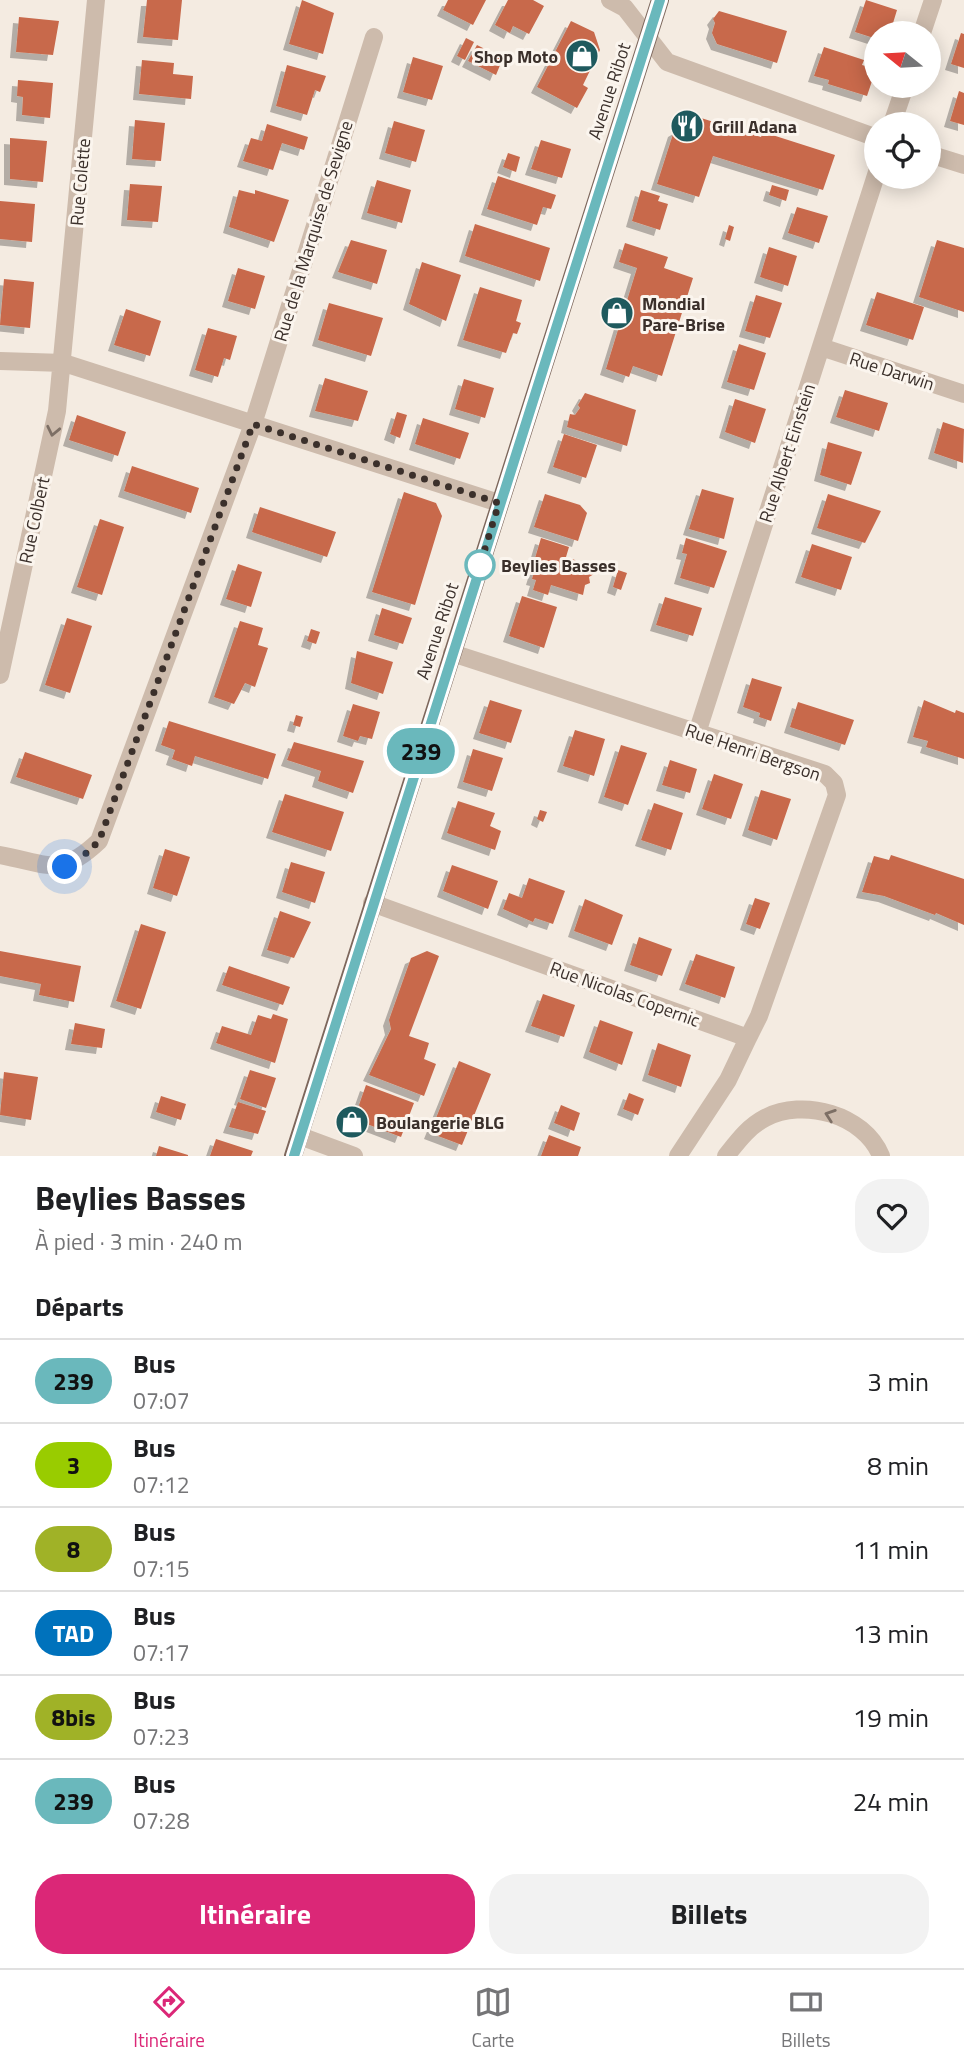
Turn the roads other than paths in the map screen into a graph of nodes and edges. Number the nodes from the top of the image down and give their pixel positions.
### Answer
1 (96, 0) edge
2 (610, 0) edge
3 (660, 0) edge
4 (933, 0) edge
5 (926, 21) edge
6 (373, 37) dead end
7 (649, 37) junction
8 (864, 133) edge
9 (941, 158) edge
10 (964, 165) edge
11 (872, 189) edge
12 (821, 347) junction
13 (0, 361) edge
14 (64, 363) junction
15 (964, 394) edge
16 (253, 424) junction
17 (499, 503) junction
18 (452, 653) junction
19 (0, 675) edge
20 (697, 733) junction
21 (0, 855) edge
22 (372, 903) junction
23 (748, 1038) junction
24 (300, 1136) junction
25 (293, 1156) edge
26 (354, 1156) edge
27 (678, 1156) edge
28 (726, 1156) edge
29 (881, 1156) edge

1 - 14 street, Rue Colette
2 - 7 street
3 - 7 main road, Avenue Ribot
4 - 5 street
6 - 16 street, Rue de la Marquise de Sevigne
7 - 8 street
7 - 17 main road, Avenue Ribot
9 - 10 street
11 - 12 street, Rue Albert Einstein
12 - 15 street, Rue Darwin
12 - 20 street, Rue Albert Einstein
13 - 14 street
14 - 16 street
14 -> 19 street, Rue Colbert
16 - 17 street
16 - 21 street
17 - 18 main road, Avenue Ribot
18 - 20 street, Rue Henri Bergson
18 - 22 main road, Avenue Ribot
20 - 23 street, Rue Henri Bergson
22 - 23 street, Rue Nicolas Copernic
22 - 24 main road, Avenue Ribot
23 - 27 street
24 - 25 main road, Avenue Ribot
24 - 26 street
29 -> 28 street

